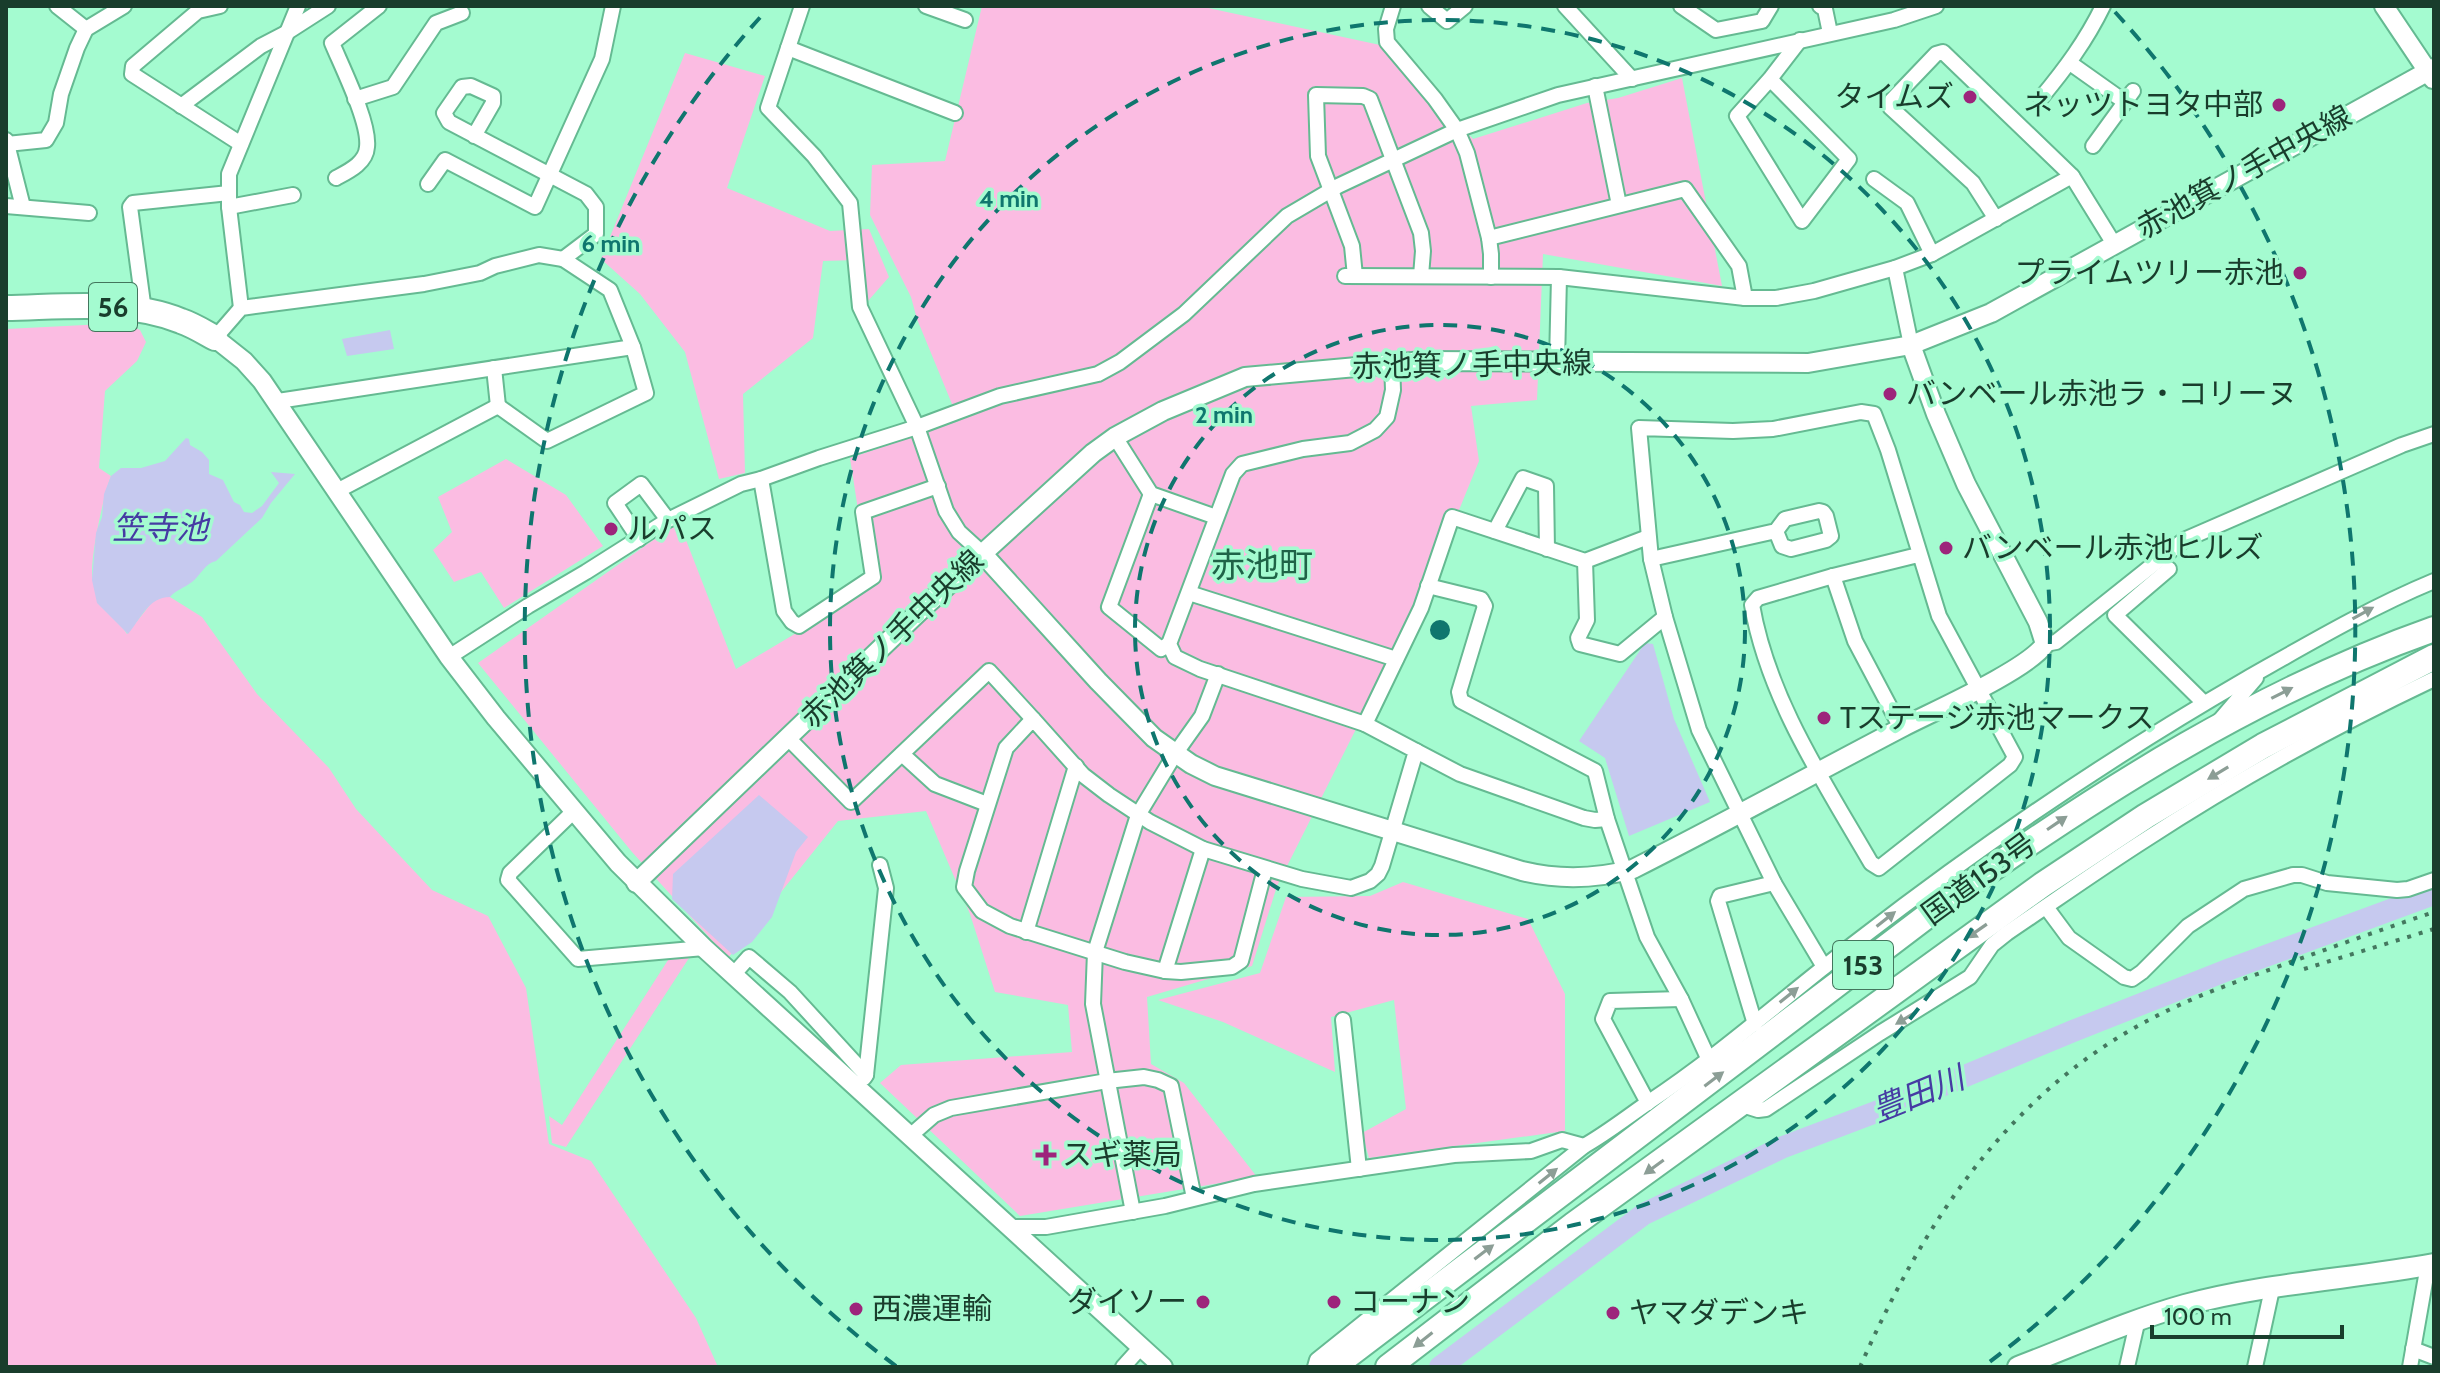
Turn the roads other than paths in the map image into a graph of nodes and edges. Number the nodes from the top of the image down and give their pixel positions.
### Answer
1 (57, 6) edge
2 (124, 6) edge
3 (220, 6) edge
4 (298, 6) edge
5 (328, 6) edge
6 (379, 6) edge
7 (613, 6) edge
8 (802, 6) edge
9 (926, 6) edge
10 (1393, 6) edge
11 (1429, 6) edge
12 (1465, 6) edge
13 (1565, 6) edge
14 (1681, 6) edge
15 (1771, 6) edge
16 (1820, 6) edge
17 (1936, 6) edge
18 (2103, 6) edge
19 (2384, 6) edge
20 (465, 8) edge
21 (957, 14) edge
22 (86, 29) junction
23 (286, 33) junction
24 (1830, 33) junction
25 (1800, 40) junction
26 (788, 48) junction
27 (2070, 63) junction
28 (2432, 73) edge
29 (1632, 79) junction
30 (1770, 79) junction
31 (1595, 86) junction
32 (2041, 98) dead end
33 (355, 99) junction
34 (181, 106) junction
35 (955, 113) dead end
36 (1457, 130) junction
37 (474, 136) dead end
38 (7, 142) edge
39 (241, 144) junction
40 (2093, 146) dead end
41 (1392, 161) junction
42 (550, 176) junction
43 (2072, 176) junction
44 (336, 178) dead end
45 (1874, 179) dead end
46 (428, 184) dead end
47 (1330, 190) junction
48 (293, 195) dead end
49 (229, 200) junction
50 (1619, 205) junction
51 (6, 206) edge
52 (23, 207) junction
53 (89, 213) dead end
54 (1996, 219) junction
55 (1489, 238) junction
56 (2114, 244) junction
57 (1932, 254) junction
58 (563, 259) junction
59 (1895, 268) junction
60 (1421, 276) junction
61 (1491, 277) junction
62 (1559, 277) junction
63 (1745, 298) junction
64 (6, 308) edge
65 (241, 308) junction
66 (144, 311) junction
67 (215, 338) junction
68 (1911, 345) junction
69 (633, 347) junction
70 (1557, 362) junction
71 (1392, 363) junction
72 (494, 368) junction
73 (278, 401) junction
74 (498, 406) junction
75 (917, 427) junction
76 (2434, 434) edge
77 (1115, 437) junction
78 (761, 479) junction
79 (938, 486) junction
80 (337, 491) junction
81 (1151, 494) junction
82 (1216, 517) junction
83 (668, 520) junction
84 (1495, 531) junction
85 (1776, 531) dead end
86 (1648, 537) junction
87 (639, 539) junction
88 (1547, 549) junction
89 (982, 553) junction
90 (1918, 555) junction
91 (1651, 559) junction
92 (1585, 561) junction
93 (2169, 569) dead end
94 (1833, 576) junction
95 (2434, 581) edge
96 (1428, 586) junction
97 (1189, 593) junction
98 (1665, 617) junction
99 (2434, 629) edge
100 (1169, 644) junction
101 (2045, 644) junction
102 (449, 657) junction
103 (2434, 657) edge
104 (1396, 659) junction
105 (2263, 670) junction
106 (1218, 674) junction
107 (2434, 679) edge
108 (1978, 689) junction
109 (2204, 703) junction
110 (1033, 719) junction
111 (1365, 724) junction
112 (1901, 728) junction
113 (2212, 729) junction
114 (788, 738) junction
115 (1416, 751) junction
116 (902, 754) junction
117 (1175, 754) junction
118 (2106, 763) junction
119 (1076, 766) junction
120 (1818, 773) junction
121 (2089, 802) junction
122 (987, 804) junction
123 (574, 811) junction
124 (1138, 815) junction
125 (1739, 815) junction
126 (1607, 819) junction
127 (2146, 827) junction
128 (1392, 830) junction
129 (1203, 849) junction
130 (880, 865) dead end
131 (1265, 869) junction
132 (1623, 872) junction
133 (2434, 880) edge
134 (636, 883) junction
135 (1774, 883) junction
136 (2046, 907) junction
137 (2007, 921) junction
138 (1026, 932) junction
139 (704, 948) junction
140 (1095, 952) junction
141 (1824, 967) junction
142 (1165, 971) junction
143 (733, 975) junction
144 (1681, 999) junction
145 (1882, 1002) junction
146 (1343, 1020) dead end
147 (1766, 1027) junction
148 (1880, 1033) junction
149 (1741, 1034) junction
150 (1709, 1060) junction
151 (1107, 1081) junction
152 (862, 1082) junction
153 (1665, 1104) junction
154 (1739, 1104) junction
155 (910, 1136) junction
156 (1689, 1141) junction
157 (1584, 1146) junction
158 (1359, 1169) junction
159 (1522, 1197) junction
160 (1194, 1198) junction
161 (1549, 1203) junction
162 (1133, 1212) junction
163 (1008, 1227) junction
164 (2431, 1265) edge
165 (2272, 1289) junction
166 (2138, 1319) junction
167 (1141, 1347) junction
168 (2413, 1349) junction
169 (2434, 1357) edge
170 (1123, 1367) edge
171 (1163, 1367) edge
172 (1315, 1367) edge
173 (1333, 1367) edge
174 (1388, 1367) edge
175 (2018, 1367) edge
176 (2127, 1367) edge
177 (2255, 1367) edge
178 (2410, 1367) edge

1 - 22 street
2 - 22 street
3 - 34 street
4 - 23 street
5 - 23 street
6 - 33 street
7 - 42 street
8 - 26 street
9 - 21 street
10 - 36 street
11 - 12 street
13 - 29 street
14 - 15 street
16 - 24 street
17 - 24 street
18 - 27 street
19 - 28 street
20 - 33 street
22 - 38 street
23 - 34 street
23 - 39 street
24 - 25 street
25 - 29 street
25 - 30 street
26 - 35 street
26 - 75 street
27 - 32 street
27 - 40 street
28 - 56 street, 赤池箕ノ手中央線
29 - 31 street
30 - 30 street
31 - 36 street
31 - 50 street
33 - 44 street
34 - 39 street
36 - 41 street
36 - 55 street
37 - 42 street
38 - 52 street
39 - 49 street
41 - 47 street
41 - 47 street
41 - 60 street
42 - 46 street
42 - 58 street
43 - 54 street
43 - 54 street
43 - 56 street
45 - 57 street
47 - 60 street
47 - 75 street
48 - 49 street
49 - 65 street
49 - 66 street
50 - 55 street
50 - 63 street
51 - 52 street
52 - 53 street
54 - 57 street
55 - 61 street
56 - 68 street, 赤池箕ノ手中央線
57 - 59 street
58 - 65 street
58 - 69 street
59 - 63 street
59 - 68 street
60 - 61 street
61 - 62 street
62 - 63 street
62 - 70 street
64 - 66 main road, 56
65 - 67 street
66 - 67 main road, 56
67 - 73 street
68 - 70 street, 赤池箕ノ手中央線
68 - 101 street
69 - 72 street
69 - 74 street
70 - 71 street, 赤池箕ノ手中央線
71 - 77 street, 赤池箕ノ手中央線
71 - 82 street
72 - 73 street
72 - 74 street
73 - 80 street
74 - 80 street
75 - 78 street
75 - 79 street
76 - 101 street
77 - 81 street
77 - 89 street, 赤池箕ノ手中央線
78 - 79 street
78 - 83 street
79 - 89 street
80 - 102 street
81 - 82 street
81 - 100 street
82 - 97 street
83 - 87 street
83 - 87 street
84 - 88 street
84 - 88 street
84 - 96 street
85 - 91 street
86 - 90 street
86 - 91 street
86 - 92 street
87 - 102 street
88 - 92 street
89 - 114 street, 赤池箕ノ手中央線
89 - 117 street
90 - 94 street
90 - 108 street
91 - 98 street
92 - 98 street
93 - 109 street
94 - 112 street
94 - 120 street
105 -> 95 street, 153
96 - 104 street
96 - 126 street
97 - 100 street
97 - 104 street
98 - 125 street
113 -> 99 main road, 国道153号 / 153
100 - 106 street
101 - 108 street
102 - 123 street
103 -> 127 main road, 国道153号 / 153
104 - 111 street
105 - 109 street, 153
105 - 113 street
106 - 111 street
106 - 117 street
107 - 127 street
108 - 112 street
108 - 120 street
109 - 118 street, 153
110 - 116 street
110 - 119 street
110 - 122 street
111 - 115 street
112 - 120 street
113 - 121 main road, 国道153号 / 153
114 - 116 street
114 - 134 street, 赤池箕ノ手中央線
115 - 126 street
115 - 128 street
116 - 122 street
117 - 124 street
117 - 128 street
118 - 121 street
141 -> 118 street, 153
119 - 124 street
119 - 138 street
120 - 125 street
147 -> 121 main road, 国道153号 / 153
122 - 138 street
123 - 134 street
123 - 139 street
124 - 129 street
124 - 140 street
125 - 132 street
125 - 135 street
126 - 132 street
127 - 136 street
127 - 137 main road, 国道153号 / 153
128 - 131 street
128 - 132 street
129 - 131 street
129 - 142 street
130 - 152 street
131 - 142 street
132 - 144 street
133 - 136 street
134 - 139 street
135 - 141 street
135 - 147 street
136 - 137 street
137 -> 145 main road, 国道153号 / 153
137 -> 148 street
138 - 140 street
139 - 143 street
140 - 142 street
140 - 151 street
147 -> 141 street
143 - 152 street
143 - 152 street
144 - 150 street
144 - 153 street
145 - 148 street
145 - 154 main road, 国道153号 / 153
146 - 158 street
147 - 149 street
147 - 149 street
153 -> 147 main road, 国道153号 / 153
148 - 154 street
149 - 150 street
150 - 153 street
151 - 155 street
151 - 160 street
151 - 162 street
152 - 155 street
153 - 156 main road
153 - 157 street
153 - 161 main road, 国道153号 / 153
154 - 156 main road, 国道153号 / 153
155 - 163 street
156 -> 174 main road, 国道153号 / 153
157 - 158 street
159 -> 157 street
158 - 160 street
159 - 161 street
159 - 172 street
160 - 162 street
173 -> 161 main road, 国道153号 / 153
162 - 163 street
163 - 167 street
164 - 165 main road
164 - 168 street
165 - 166 main road
165 - 177 street
166 - 175 main road
166 - 176 street
167 - 170 street
167 - 171 street
168 - 169 street
168 - 178 street

